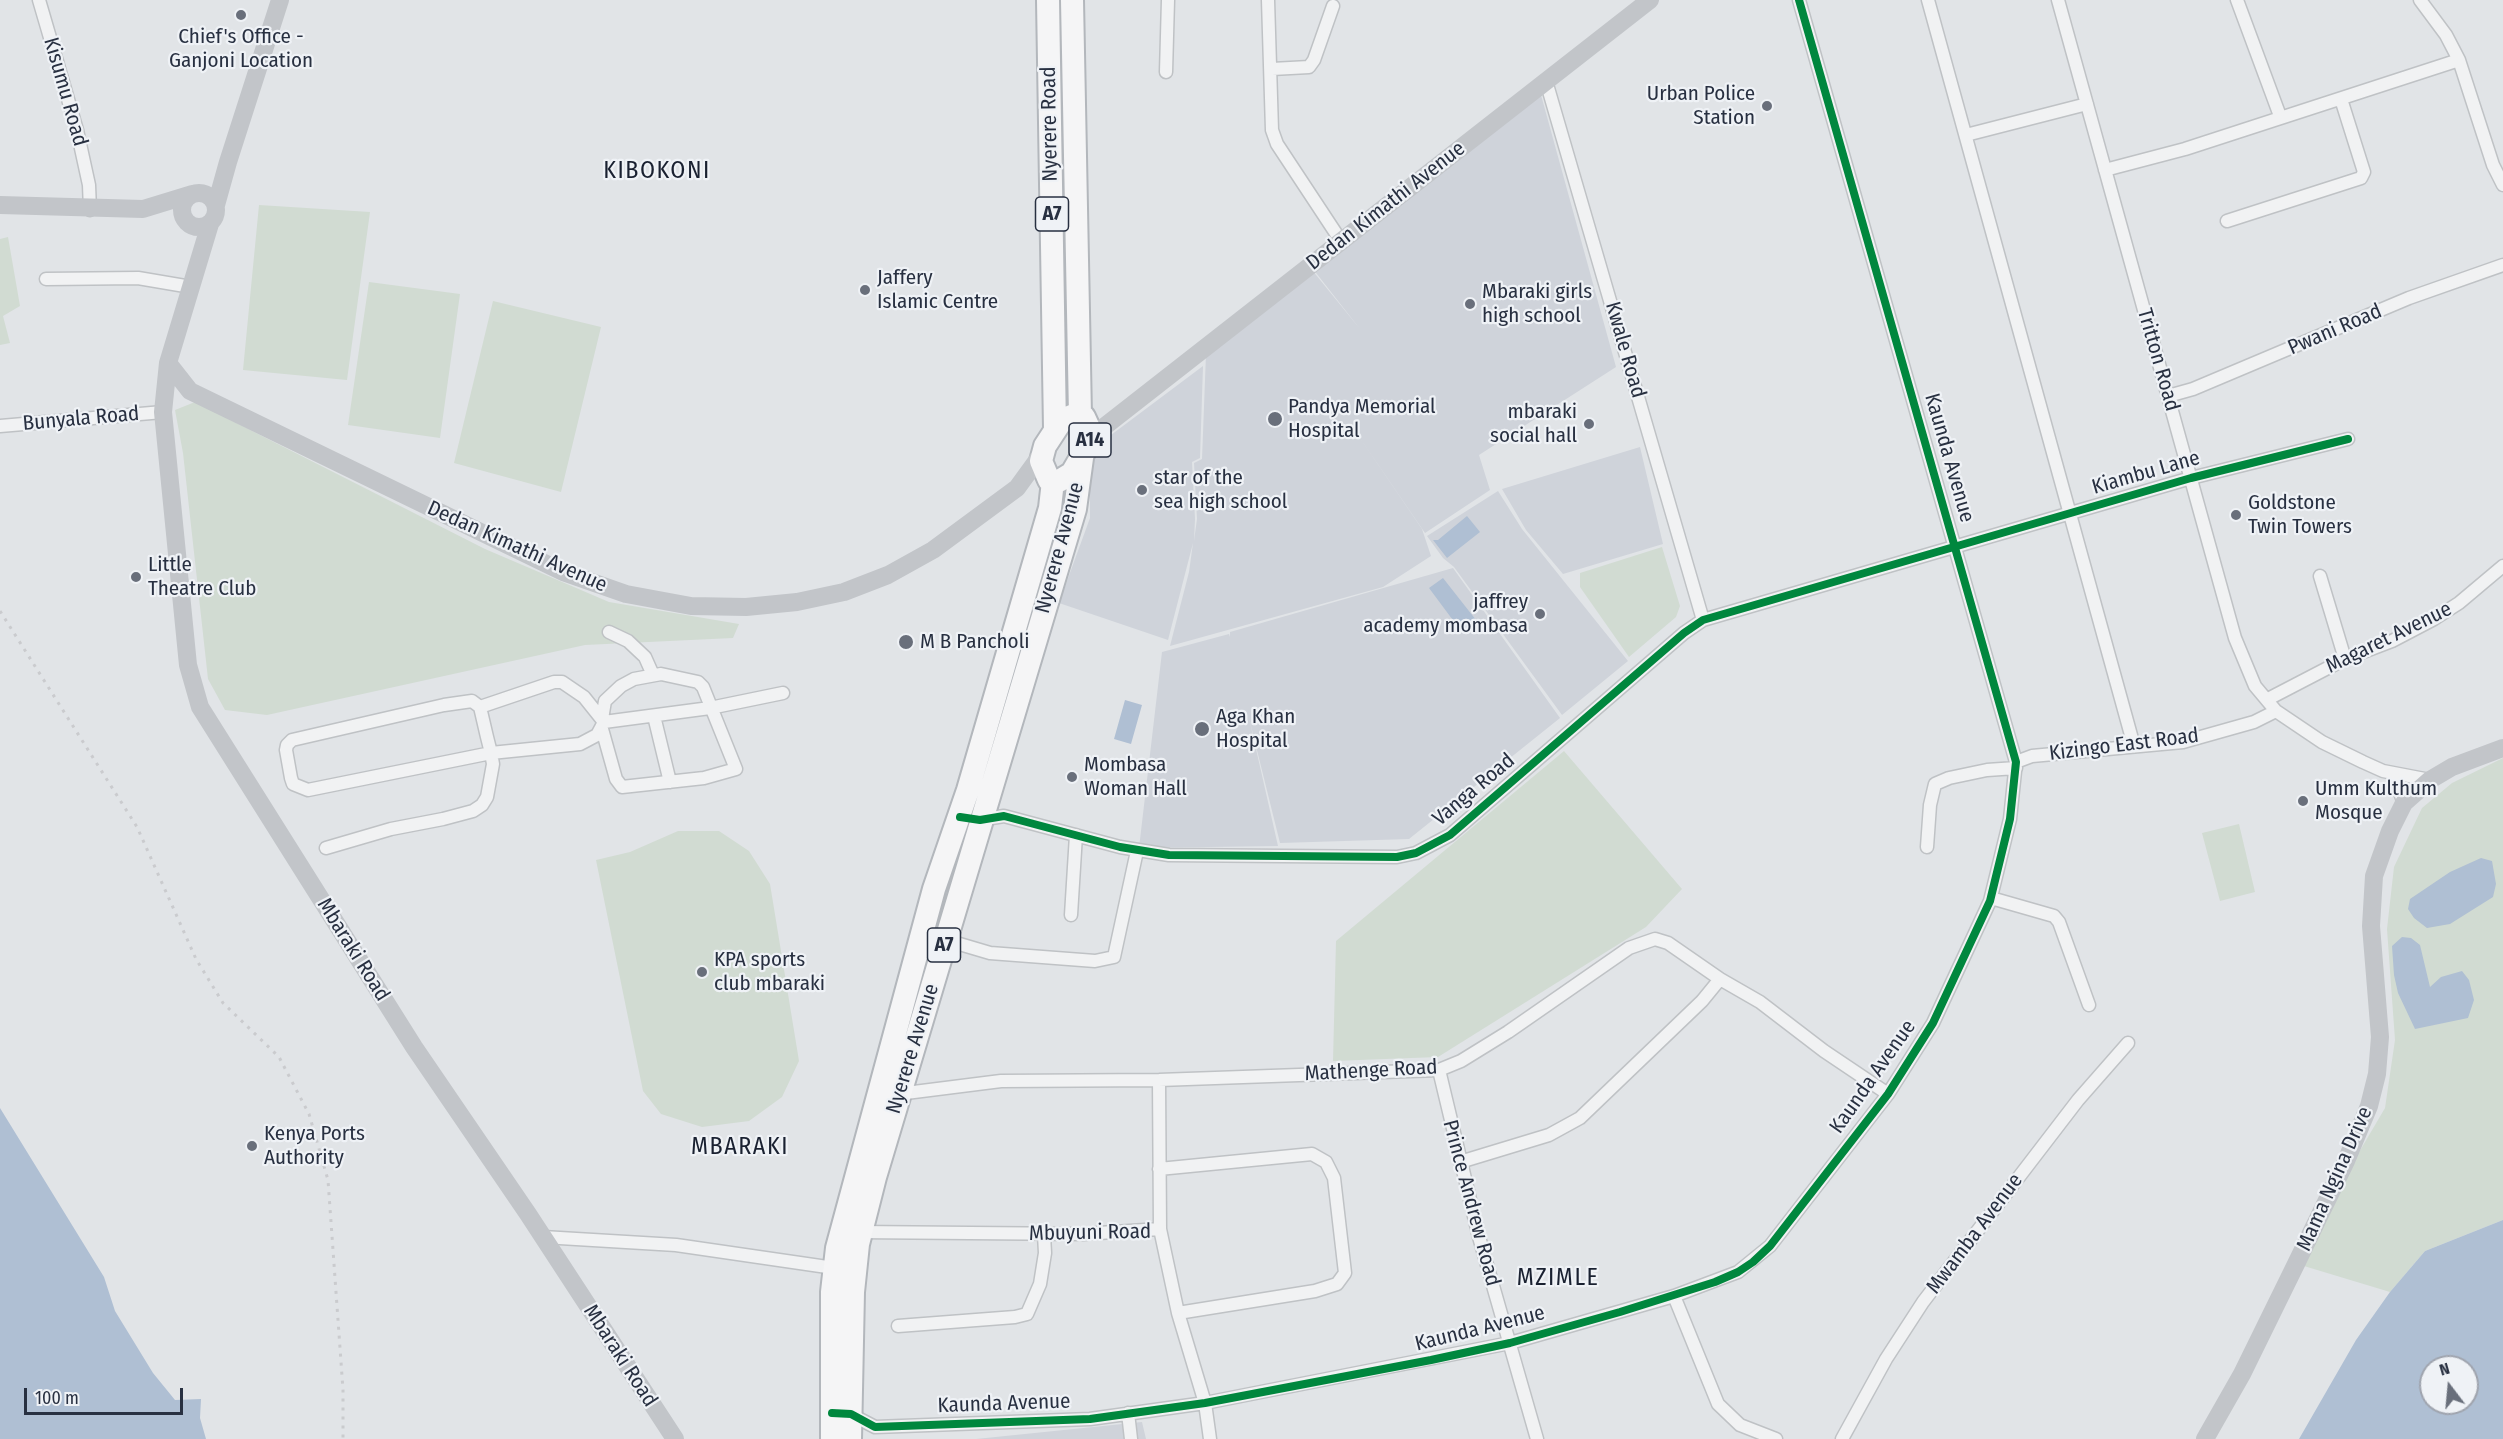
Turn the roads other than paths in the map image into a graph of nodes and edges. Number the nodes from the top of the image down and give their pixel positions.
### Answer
1 (39, 0) edge
2 (280, 0) edge
3 (1048, 0) edge
4 (1072, 0) edge
5 (1168, 0) edge
6 (1268, 0) edge
7 (1650, 0) edge
8 (1799, 0) edge
9 (1928, 0) edge
10 (2058, 0) edge
11 (2236, 0) edge
12 (2420, 0) edge
13 (1333, 6) dead end
14 (2459, 60) junction
15 (1272, 69) junction
16 (1166, 72) dead end
17 (1546, 81) junction
18 (2341, 99) junction
19 (2087, 104) junction
20 (2280, 116) junction
21 (1966, 135) junction
22 (228, 162) junction
23 (2105, 170) junction
24 (1051, 178) junction
25 (1076, 178) junction
26 (2503, 185) edge
27 (196, 194) junction
28 (0, 205) edge
29 (216, 205) junction
30 (1052, 207) junction
31 (1076, 207) junction
32 (143, 209) junction
33 (98, 210) junction
34 (2227, 221) dead end
35 (188, 223) junction
36 (210, 224) junction
37 (1341, 241) junction
38 (2503, 265) edge
39 (46, 279) dead end
40 (193, 280) junction
41 (168, 363) junction
42 (190, 391) junction
43 (2168, 396) junction
44 (163, 407) junction
45 (1085, 423) junction
46 (0, 426) edge
47 (1055, 429) junction
48 (2348, 439) dead end
49 (1041, 455) junction
50 (1082, 458) junction
51 (2191, 478) junction
52 (1051, 481) junction
53 (1017, 488) junction
54 (2070, 513) junction
55 (1955, 546) junction
56 (2502, 570) edge
57 (2320, 576) dead end
58 (1018, 616) junction
59 (1042, 620) junction
60 (1703, 620) junction
61 (609, 632) dead end
62 (2345, 659) junction
63 (653, 675) junction
64 (783, 693) dead end
65 (2268, 699) junction
66 (480, 707) junction
67 (710, 708) junction
68 (2276, 711) junction
69 (654, 716) junction
70 (603, 723) junction
71 (2134, 746) junction
72 (2503, 748) edge
73 (991, 749) junction
74 (491, 753) junction
75 (2016, 765) junction
76 (2392, 773) junction
77 (2430, 780) junction
78 (670, 782) junction
79 (978, 794) junction
80 (2404, 803) junction
81 (1004, 816) junction
82 (970, 819) junction
83 (1076, 835) junction
84 (1927, 847) dead end
85 (326, 848) dead end
86 (1137, 851) junction
87 (934, 889) junction
88 (1991, 898) junction
89 (1071, 915) dead end
90 (946, 940) junction
91 (1720, 979) junction
92 (2089, 1005) dead end
93 (2128, 1043) dead end
94 (908, 1067) junction
95 (1439, 1071) junction
96 (1159, 1080) junction
97 (1888, 1094) junction
98 (889, 1095) junction
99 (1460, 1162) junction
100 (1159, 1169) junction
101 (1160, 1229) junction
102 (851, 1231) junction
103 (1044, 1235) junction
104 (543, 1237) junction
105 (834, 1268) junction
106 (842, 1292) junction
107 (1674, 1296) junction
108 (1178, 1313) junction
109 (898, 1326) dead end
110 (1510, 1343) junction
111 (1205, 1403) junction
112 (841, 1413) junction
113 (1128, 1413) junction
114 (875, 1426) junction
115 (675, 1439) edge
116 (832, 1439) edge
117 (852, 1439) edge
118 (1131, 1439) edge
119 (1210, 1439) edge
120 (1537, 1439) edge
121 (1776, 1439) edge
122 (1842, 1439) edge
123 (2205, 1439) edge

1 - 33 street, Kisumu Road
2 - 22 street
3 - 24 highway, Nyerere Road / A7
4 - 25 highway, Nyerere Road / A7
5 - 16 street
6 - 15 street
7 - 17 street, Dedan Kimathi Avenue
8 - 55 street, Kaunda Avenue
9 - 21 street
10 - 19 street, Tritton Road
11 - 20 street
12 - 14 street
13 - 15 street
14 - 18 street
14 - 26 street
15 - 37 street
17 - 37 street, Dedan Kimathi Avenue
17 - 60 street, Kwale Road
18 - 20 street
18 - 34 street
19 - 21 street
19 - 23 street, Tritton Road
20 - 23 street
21 - 54 street
22 - 27 street
22 - 29 street
23 - 43 street, Tritton Road
24 - 25 highway
24 - 30 highway, Nyerere Road / A7
25 - 31 highway, Nyerere Road / A7
27 - 29 street
27 - 32 street
27 - 35 street
28 - 33 street
29 - 36 street
30 - 31 highway
30 - 47 highway, Nyerere Road / A7
31 - 45 highway, Nyerere Road / A7
32 - 33 street
32 - 35 street
35 - 36 street
35 - 40 street
36 - 40 street, Mbaraki Road
37 - 45 street, Dedan Kimathi Avenue
38 - 43 street, Pwani Road
39 - 40 street
40 - 41 street, Mbaraki Road
41 - 42 street, Dedan Kimathi Avenue
41 - 44 street, Mbaraki Road
42 - 44 street
42 - 53 street, Dedan Kimathi Avenue
43 - 51 street, Tritton Road
44 - 46 street, Bunyala Road
44 - 104 street, Mbaraki Road
45 - 47 highway, A14
45 - 50 highway, A14
47 - 49 highway, A14
48 - 51 street, Kiambu Lane
49 - 52 highway, A14
49 - 53 street
50 - 52 highway, A14
50 - 59 highway, Nyerere Avenue / A7
51 - 54 street, Kiambu Lane
51 - 65 street, Tritton Road
52 - 53 street
52 - 58 highway, Nyerere Avenue / A7
54 - 55 street, Kiambu Lane
54 - 71 street
55 - 60 street, Vanga Road
55 - 75 street, Kaunda Avenue
56 - 62 street, Magaret Avenue
57 - 62 street
58 - 59 highway
58 - 73 highway, Nyerere Avenue / A7
59 - 73 highway, Nyerere Avenue / A7
60 - 86 street, Vanga Road
61 - 63 street
62 - 65 street, Magaret Avenue
63 - 67 street
63 - 70 street
64 - 67 street
65 - 68 street, Tritton Road
66 - 70 street
66 - 74 street
66 - 74 street
67 - 69 street
67 - 78 street
68 - 71 street, Kizingo East Road
68 - 76 street
69 - 70 street
69 - 78 street
70 - 74 street
70 - 78 street
71 - 75 street, Kizingo East Road
72 - 77 street, Mama Ngina Drive
73 - 79 highway, Nyerere Avenue / A7
74 - 85 street
75 - 84 street, Kizingo East Road
75 - 88 street, Kaunda Avenue
76 - 77 street
76 - 80 street
77 - 80 street, Mama Ngina Drive
79 - 81 street
79 - 82 highway, Nyerere Avenue / A7
80 - 123 street, Mama Ngina Drive
81 - 82 street, Vanga Road
81 - 83 street, Vanga Road
82 - 87 highway, Nyerere Avenue / A7
82 - 90 highway, Nyerere Avenue / A7
83 - 86 street, Vanga Road
83 - 89 street
86 - 90 street
87 - 94 highway
87 - 98 highway, Nyerere Avenue / A7
88 - 92 street
88 - 97 street, Kaunda Avenue
90 - 94 highway, Nyerere Avenue / A7
91 - 95 street, Mathenge Road
91 - 97 street, Mathenge Road
91 - 99 street
93 - 122 street, Mwamba Avenue
94 - 98 highway, Nyerere Avenue / A7
95 - 96 street, Mathenge Road
95 - 99 street, Prince Andrew Road
96 - 98 street, Mathenge Road
96 - 100 street
97 - 107 street, Kaunda Avenue
98 - 102 highway, Nyerere Avenue / A7
99 - 110 street, Prince Andrew Road
100 - 101 street
100 - 108 street
101 - 103 street, Mbuyuni Road
101 - 108 street, Mbuyuni Road
102 - 103 street, Mbuyuni Road
102 - 105 highway, Nyerere Avenue / A7
102 - 106 highway, Nyerere Avenue / A7
103 - 109 street
104 - 105 street
104 - 115 street, Mbaraki Road
105 - 106 highway, Nyerere Avenue / A7
106 - 112 highway, Nyerere Avenue / A7
107 - 110 street, Kaunda Avenue
107 - 121 street
108 - 111 street, Mbuyuni Road
110 - 111 street, Kaunda Avenue
110 - 120 street, Prince Andrew Road
111 - 113 street, Kaunda Avenue
111 - 119 street, Mbuyuni Road
112 - 114 street, Kaunda Avenue
112 - 116 highway, Nyerere Avenue / A7
112 - 117 highway, Nyerere Avenue / A7
113 - 114 street, Kaunda Avenue
113 - 118 street
114 - 117 street, Kaunda Avenue

